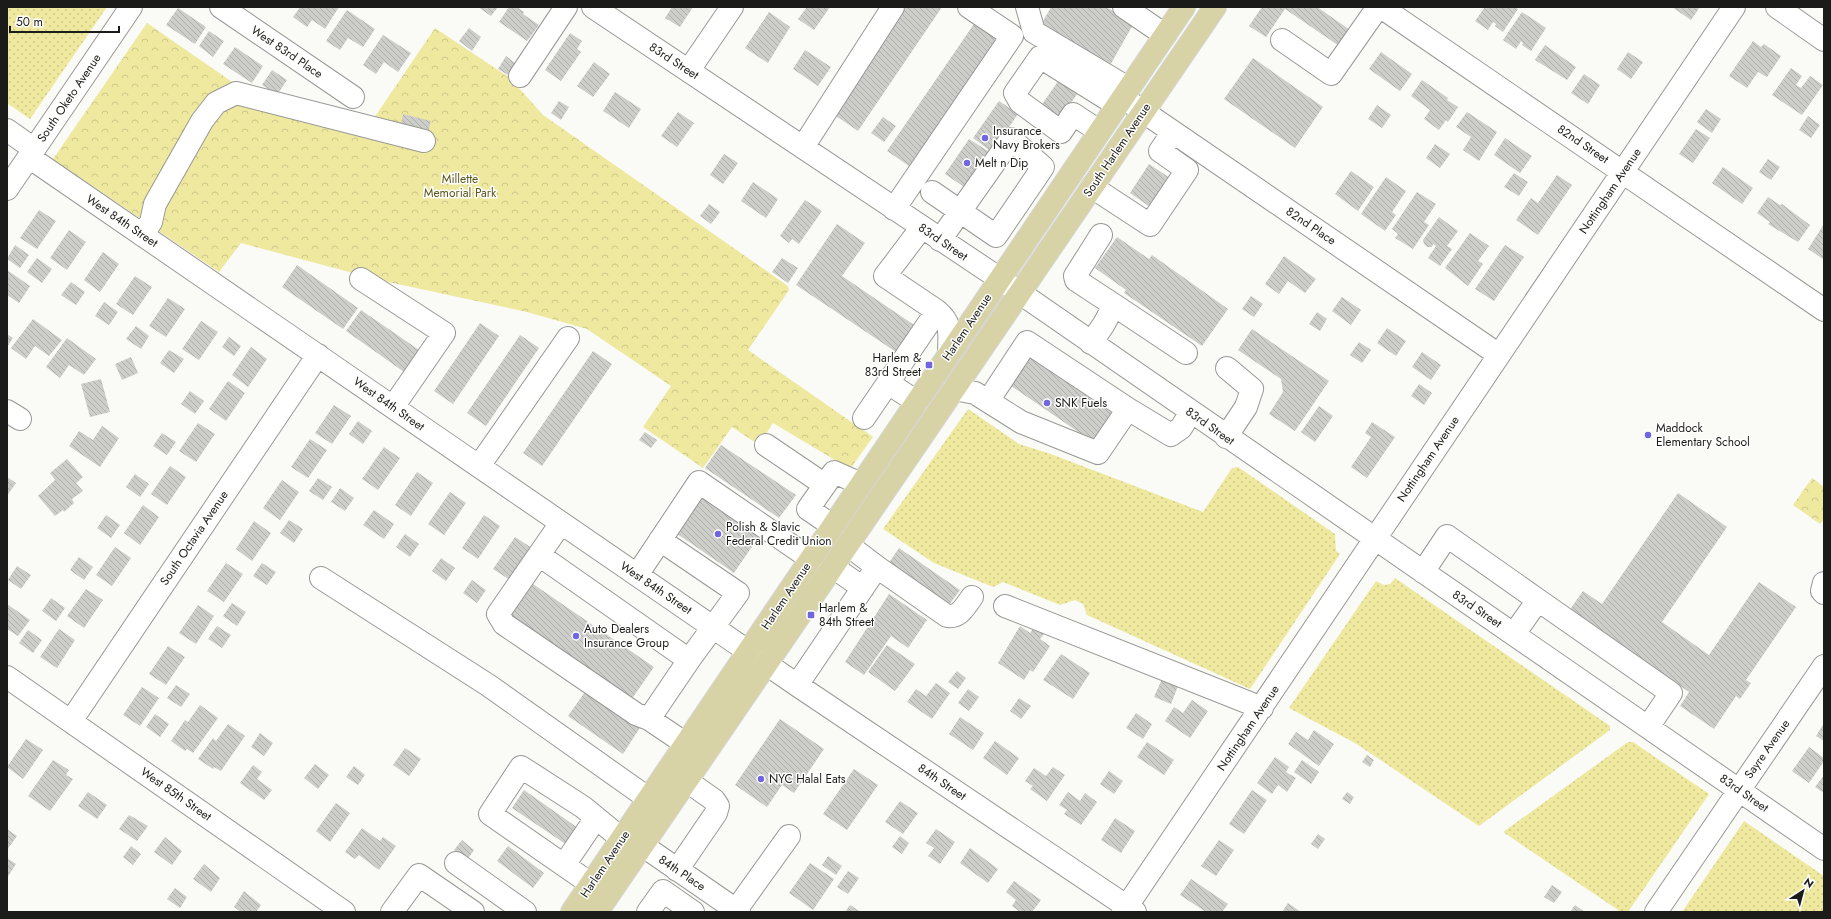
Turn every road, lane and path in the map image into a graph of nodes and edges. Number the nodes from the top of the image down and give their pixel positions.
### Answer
1 (131, 7) edge
2 (221, 7) edge
3 (566, 7) edge
4 (593, 7) edge
5 (732, 7) edge
6 (893, 7) edge
7 (969, 7) edge
8 (1026, 7) edge
9 (1124, 7) edge
10 (1184, 7) edge
11 (1215, 7) edge
12 (1378, 7) edge
13 (1381, 7) edge
14 (1734, 7) edge
15 (1777, 7) edge
16 (1165, 35) junction
17 (1282, 40) dead end
18 (1824, 40) edge
19 (1045, 49) junction
20 (689, 70) junction
21 (520, 76) dead end
22 (1091, 89) junction
23 (353, 97) dead end
24 (1122, 97) junction
25 (1143, 112) junction
26 (1073, 114) junction
27 (7, 130) edge
28 (1099, 131) junction
29 (1173, 132) junction
30 (424, 141) dead end
31 (803, 147) junction
32 (31, 153) junction
33 (1042, 167) junction
34 (1072, 170) junction
35 (1623, 172) junction
36 (1092, 187) junction
37 (7, 189) edge
38 (932, 192) dead end
39 (1054, 196) junction
40 (894, 209) junction
41 (960, 211) junction
42 (922, 227) junction
43 (142, 235) junction
44 (1101, 235) dead end
45 (940, 240) junction
46 (361, 279) dead end
47 (1000, 279) junction
48 (1020, 294) junction
49 (1114, 305) junction
50 (1824, 310) edge
51 (937, 311) junction
52 (1054, 318) junction
53 (568, 338) dead end
54 (1027, 342) junction
55 (1091, 343) junction
56 (1186, 353) dead end
57 (949, 354) junction
58 (318, 355) junction
59 (1499, 355) junction
60 (1122, 365) junction
61 (1227, 368) dead end
62 (888, 383) junction
63 (954, 389) junction
64 (1100, 390) junction
65 (988, 401) junction
66 (917, 402) junction
67 (393, 407) junction
68 (1128, 409) junction
69 (1191, 412) junction
70 (864, 418) dead end
71 (1226, 437) junction
72 (766, 445) dead end
73 (479, 466) junction
74 (861, 484) junction
75 (825, 485) junction
76 (561, 523) junction
77 (833, 526) junction
78 (1376, 539) junction
79 (660, 540) junction
80 (848, 545) junction
81 (539, 555) junction
82 (811, 559) junction
83 (833, 567) junction
84 (877, 567) junction
85 (1423, 572) junction
86 (637, 575) junction
87 (321, 578) dead end
88 (1824, 583) edge
89 (863, 588) junction
90 (1824, 593) edge
91 (972, 597) dead end
92 (1538, 600) junction
93 (1005, 606) dead end
94 (713, 626) junction
95 (1514, 634) junction
96 (749, 652) junction
97 (689, 660) junction
98 (767, 664) junction
99 (1824, 666) edge
100 (7, 677) edge
101 (798, 685) junction
102 (1262, 708) junction
103 (649, 719) junction
104 (71, 721) junction
105 (1648, 727) junction
106 (686, 744) junction
107 (687, 781) junction
108 (1739, 790) junction
109 (649, 799) junction
110 (596, 818) junction
111 (789, 836) dead end
112 (630, 840) junction
113 (1824, 849) edge
114 (456, 863) dead end
115 (564, 865) junction
116 (677, 870) junction
117 (591, 884) junction
118 (703, 887) junction
119 (448, 905) edge
120 (1128, 910) edge
121 (689, 911) edge
122 (738, 911) edge
123 (344, 912) edge
124 (392, 912) edge
125 (473, 912) edge
126 (525, 912) edge
127 (572, 912) edge
128 (597, 912) edge
129 (648, 912) edge
130 (1656, 912) edge

1 - 32 street, South Oketo Avenue
2 - 23 street, West 83rd Place
3 - 21 street
4 - 20 street, 83rd Street
5 - 20 street
6 - 31 street
7 - 40 street
8 - 19 street
9 - 16 street
10 - 16 main road
11 - 25 main road, South Harlem Avenue
12 - 17 street
13 - 35 street, 82nd Street
14 - 35 street, Nottingham Avenue
15 - 18 street
16 - 24 main road
19 - 22 street
19 - 24 street
19 - 26 street
20 - 31 street, 83rd Street
22 - 24 street
22 - 26 street
24 - 25 street, 82nd Place
24 - 28 main road
25 - 29 street, 82nd Place
25 - 36 main road, South Harlem Avenue
26 - 28 street
27 - 32 street, West 84th Street
28 - 34 main road
29 - 36 street
29 - 59 street, 82nd Place
30 - 43 street
31 - 40 street, 83rd Street
32 - 37 street, South Oketo Avenue
32 - 43 street, West 84th Street
33 - 34 street
33 - 39 street
33 - 41 street
33 - 41 street
34 - 39 main road
35 - 50 street, 82nd Street
35 - 59 street, Nottingham Avenue
36 - 48 main road, South Harlem Avenue
38 - 41 street
39 - 47 main road
40 - 42 street, 83rd Street
41 - 45 street
42 - 45 street, 83rd Street
42 - 51 street
43 - 58 street, West 84th Street
44 - 49 street
45 - 47 street, 83rd Street
46 - 67 street
47 - 48 street, 83rd Street
47 - 57 main road, Harlem Avenue
48 - 52 street, 83rd Street
48 - 63 main road, Harlem Avenue
49 - 55 street
49 - 56 street
51 - 57 street
51 - 62 street
52 - 54 street
52 - 55 street, 83rd Street
53 - 73 street
54 - 64 street
54 - 65 street
55 - 60 street, 83rd Street
57 - 66 main road, Harlem Avenue
58 - 67 street, West 84th Street
58 - 104 street, South Octavia Avenue
59 - 78 street, Nottingham Avenue
60 - 64 street
60 - 69 street, 83rd Street
61 - 71 street
62 - 66 street
62 - 70 street
63 - 65 street
63 - 80 main road, Harlem Avenue
64 - 68 street
65 - 68 street
66 - 74 main road, Harlem Avenue
67 - 73 street, West 84th Street
68 - 69 street
69 - 71 street, 83rd Street
71 - 78 street, 83rd Street
72 - 75 street
73 - 76 street, West 84th Street
74 - 75 street
74 - 77 main road, Harlem Avenue
75 - 77 street
76 - 81 street
76 - 86 street, West 84th Street
77 - 82 main road, Harlem Avenue
78 - 85 street, 83rd Street
78 - 102 street, Nottingham Avenue
79 - 82 street
79 - 86 street
79 - 94 street
80 - 83 main road, Harlem Avenue
80 - 84 street
81 - 97 street
81 - 103 street
82 - 96 main road, Harlem Avenue
83 - 89 street
83 - 98 main road, Harlem Avenue
84 - 89 street
84 - 91 street
85 - 92 street
85 - 95 street, 83rd Street
86 - 94 street, West 84th Street
87 - 109 street
88 - 90 street
89 - 101 street
92 - 95 street
92 - 105 street
93 - 102 street
94 - 96 street, West 84th Street
94 - 97 street
95 - 105 street, 83rd Street
96 - 98 street, 84th Street
96 - 106 main road, Harlem Avenue
97 - 103 street
98 - 101 street, 84th Street
98 - 107 main road, Harlem Avenue
99 - 108 street, Sayre Avenue
100 - 104 street, West 85th Street
101 - 120 street, 84th Street
102 - 120 street, Nottingham Avenue
103 - 106 street
104 - 123 street, West 85th Street
105 - 108 street, 83rd Street
106 - 109 main road, Harlem Avenue
107 - 112 main road, Harlem Avenue
107 - 116 street
108 - 113 street, 83rd Street
108 - 130 street, Sayre Avenue
109 - 112 main road, Harlem Avenue
110 - 112 street, 84th Place
110 - 115 street
110 - 115 street, 84th Place
111 - 122 street
112 - 116 street, 84th Place
112 - 117 main road, Harlem Avenue
112 - 128 main road, Harlem Avenue
114 - 126 street
115 - 117 street
116 - 118 street, 84th Place
117 - 127 main road, Harlem Avenue
118 - 121 street
118 - 122 street, 84th Place
119 - 124 street
119 - 125 street
121 - 129 street

